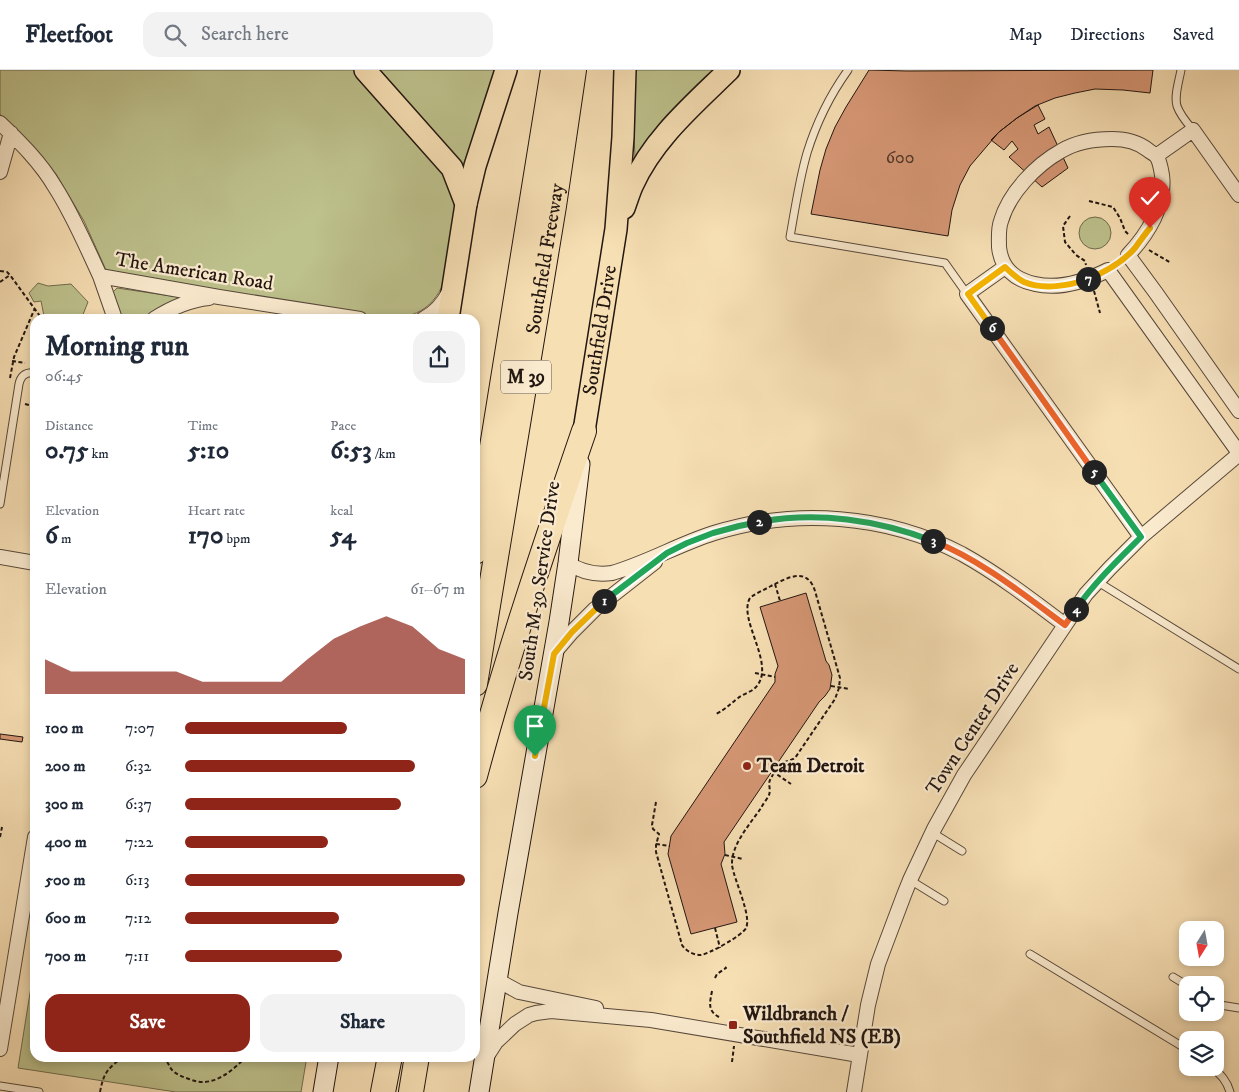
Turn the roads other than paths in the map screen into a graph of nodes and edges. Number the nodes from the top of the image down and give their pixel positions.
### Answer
1 (366, 70) edge
2 (506, 70) edge
3 (553, 70) edge
4 (574, 70) edge
5 (625, 70) edge
6 (729, 70) edge
7 (848, 70) edge
8 (1181, 70) edge
9 (0, 123) edge
10 (1192, 130) junction
11 (11, 133) junction
12 (1156, 156) junction
13 (0, 172) edge
14 (1239, 195) edge
15 (466, 204) junction
16 (616, 229) junction
17 (1128, 255) junction
18 (1005, 267) junction
19 (1108, 270) junction
20 (100, 276) junction
21 (454, 282) junction
22 (968, 294) junction
23 (220, 297) junction
24 (113, 314) edge
25 (162, 314) edge
26 (328, 314) edge
27 (430, 314) edge
28 (449, 314) edge
29 (1193, 347) junction
30 (1173, 361) junction
31 (30, 373) edge
32 (1239, 411) edge
33 (584, 431) junction
34 (1239, 454) edge
35 (0, 504) edge
36 (480, 521) edge
37 (1141, 537) junction
38 (667, 553) junction
39 (0, 557) edge
40 (30, 562) edge
41 (568, 563) junction
42 (1098, 582) junction
43 (1065, 625) junction
44 (480, 654) edge
45 (554, 654) junction
46 (1239, 669) edge
47 (480, 757) edge
48 (933, 833) junction
49 (962, 851) dead end
50 (30, 867) edge
51 (910, 880) junction
52 (944, 901) dead end
53 (1030, 954) dead end
54 (1173, 978) dead end
55 (497, 980) junction
56 (1179, 981) edge
57 (1224, 1006) edge
58 (1239, 1008) edge
59 (650, 1020) junction
60 (1179, 1045) edge
61 (0, 1049) edge
62 (860, 1055) junction
63 (328, 1062) edge
64 (384, 1062) edge
65 (389, 1062) edge
66 (416, 1062) edge
67 (483, 1063) junction
68 (1223, 1076) edge
69 (0, 1086) edge
70 (39, 1092) edge
71 (323, 1092) edge
72 (382, 1092) edge
73 (411, 1092) edge
74 (479, 1092) edge
75 (854, 1092) edge
76 (1230, 1092) edge

1 - 15 main road
2 - 15 main road
3 - 36 highway, Southfield Freeway / M 39
4 - 44 highway, Southfield Freeway / M 39
5 - 16 main road
6 - 16 main road
7 - 22 lane
8 - 10 lane
9 - 11 street, The American Road
10 - 12 street
10 - 14 street
11 - 13 street
11 - 20 street, The American Road
12 - 17 street
12 - 18 street
15 - 21 main road
16 - 33 main road, Southfield Drive
17 - 19 street
17 - 29 street
18 - 19 street
18 - 22 street
19 - 30 street
20 - 23 street, The American Road
20 - 24 street
21 - 27 street
21 - 28 main road
22 - 37 street
23 - 25 street
23 - 26 street, The American Road
29 - 30 street
29 - 32 street
30 - 34 street
31 - 35 lane
33 - 41 main road, South M 39 Service Drive
33 - 47 highway
34 - 37 street, Town Center Drive
37 - 42 street, Town Center Drive
38 - 41 street
38 - 43 street
38 - 45 street
39 - 40 street
41 - 45 main road, South M 39 Service Drive
42 - 43 street, Town Center Drive
42 - 46 lane
43 - 48 street, Town Center Drive
45 - 55 main road, South M 39 Service Drive
48 - 49 lane
48 - 51 street, Town Center Drive
50 - 61 street
51 - 52 lane
51 - 62 street, Town Center Drive
53 - 60 lane
54 - 56 lane
55 - 59 street
55 - 67 main road, South M 39 Service Drive
57 - 58 lane
59 - 62 street
59 - 67 street
62 - 75 street, Town Center Drive
63 - 71 main road
64 - 72 highway
65 - 72 highway
66 - 73 highway
67 - 74 main road, South M 39 Service Drive
68 - 76 lane
69 - 70 lane

